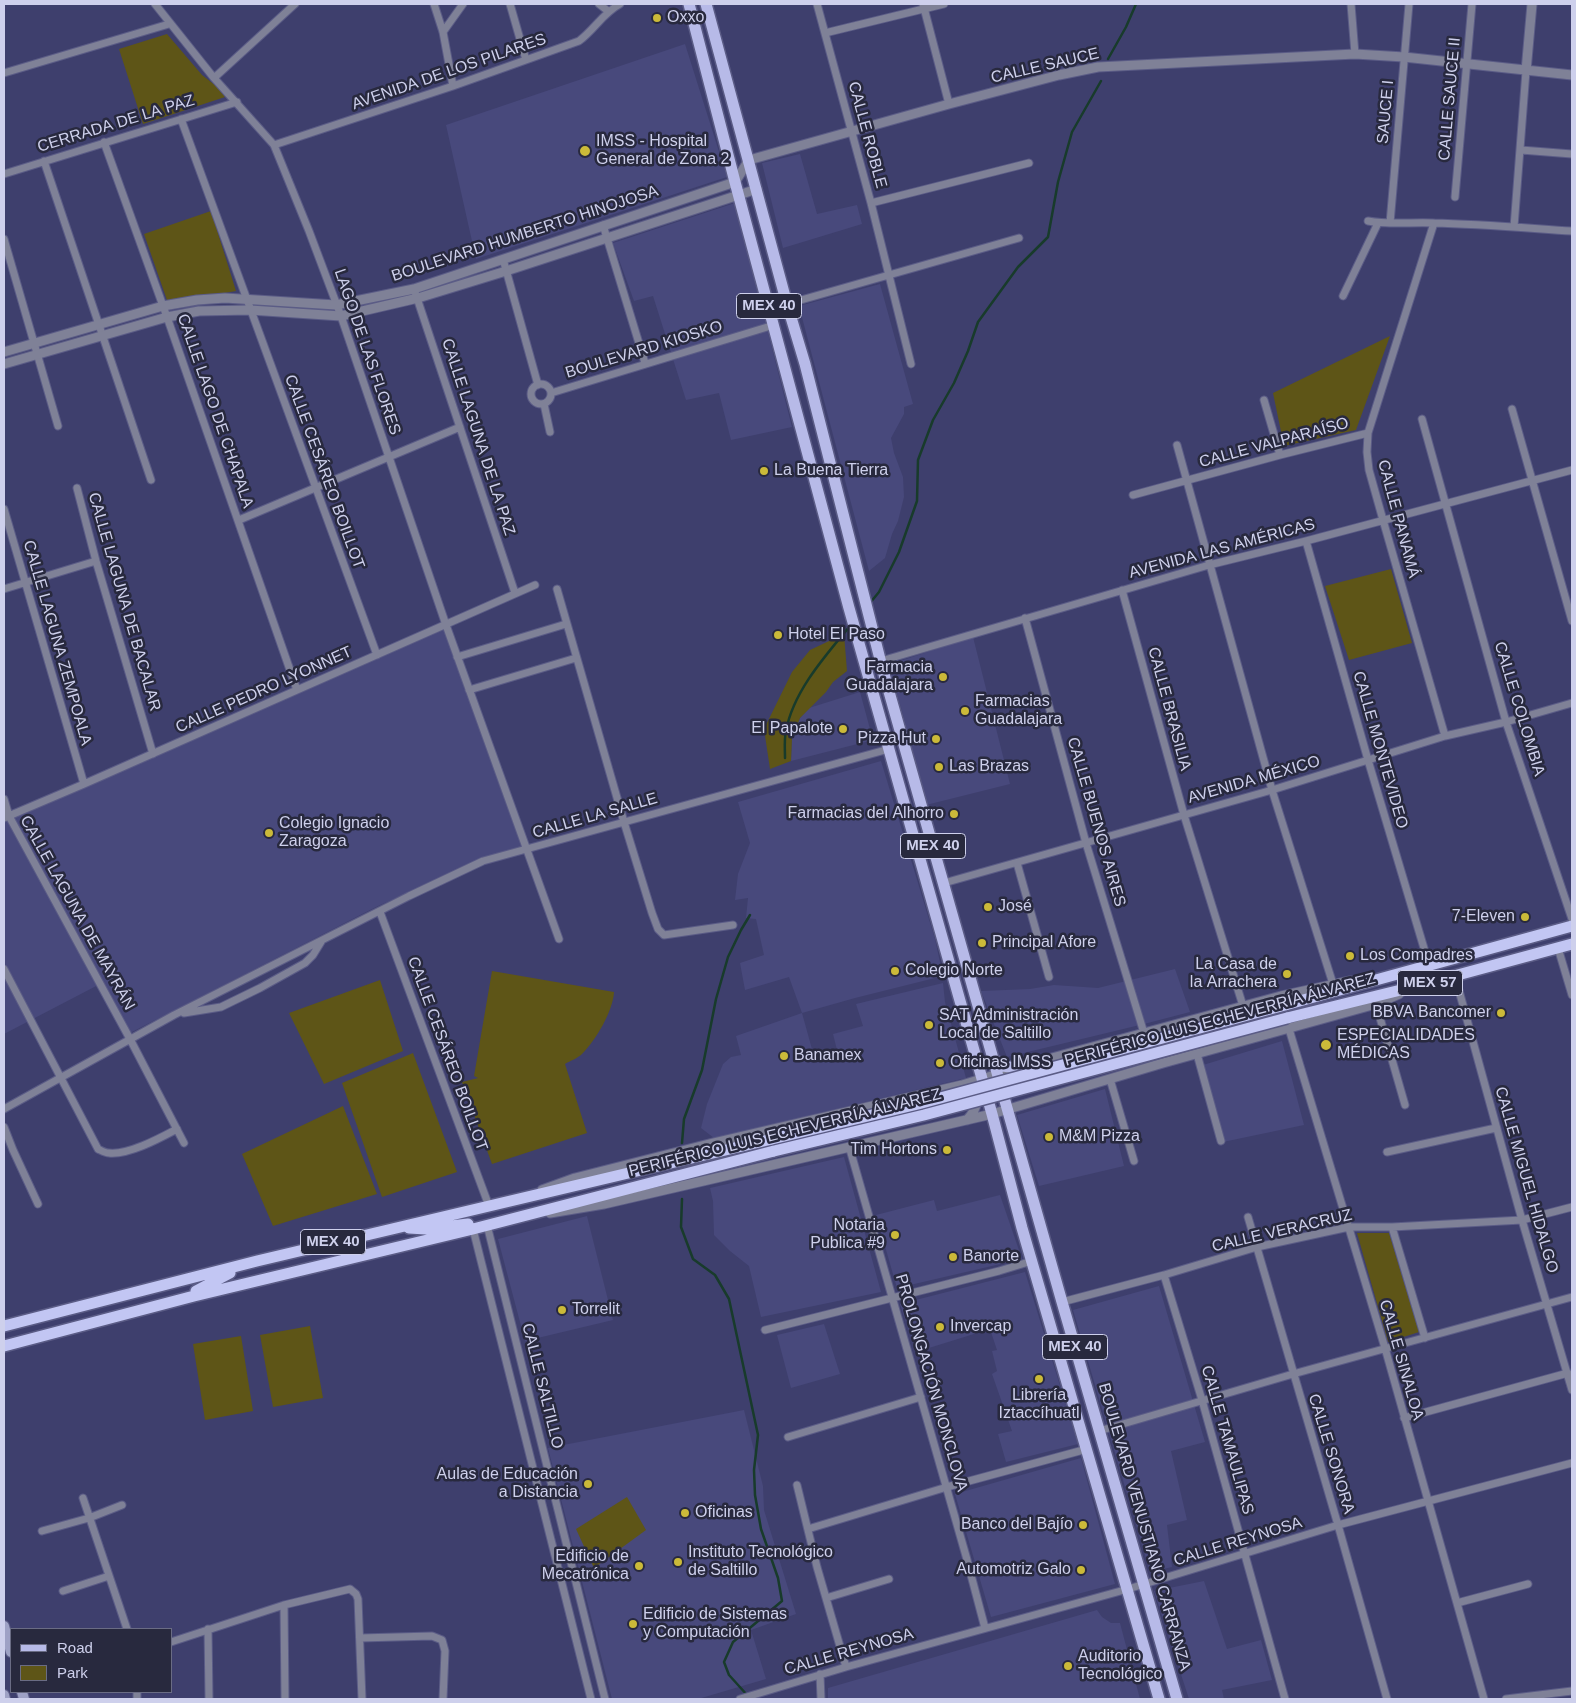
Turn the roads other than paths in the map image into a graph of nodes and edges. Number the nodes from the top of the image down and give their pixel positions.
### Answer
1 (154, 4) edge
2 (295, 4) edge
3 (434, 4) edge
4 (463, 4) edge
5 (510, 4) edge
6 (599, 4) edge
7 (620, 4) edge
8 (689, 4) edge
9 (706, 4) edge
10 (816, 4) edge
11 (944, 4) edge
12 (1351, 4) edge
13 (1409, 4) edge
14 (1472, 4) edge
15 (1532, 4) edge
16 (923, 6) edge
17 (608, 11) junction
18 (170, 24) junction
19 (443, 32) junction
20 (825, 33) junction
21 (1355, 54) junction
22 (1404, 57) junction
23 (526, 60) junction
24 (1467, 64) junction
25 (1526, 70) junction
26 (4, 72) edge
27 (1572, 75) edge
28 (214, 78) junction
29 (452, 86) junction
30 (237, 102) junction
31 (949, 104) junction
32 (181, 119) junction
33 (851, 130) junction
34 (104, 142) junction
35 (274, 145) junction
36 (1521, 150) junction
37 (1572, 154) edge
38 (749, 160) junction
39 (44, 161) junction
40 (1029, 163) dead end
41 (4, 174) edge
42 (735, 182) junction
43 (757, 189) junction
44 (739, 195) junction
45 (1455, 197) dead end
46 (682, 199) junction
47 (871, 203) junction
48 (686, 212) junction
49 (1368, 221) dead end
50 (1378, 223) junction
51 (1390, 223) junction
52 (1434, 223) junction
53 (603, 225) junction
54 (1514, 227) junction
55 (1572, 231) edge
56 (607, 237) junction
57 (1019, 238) dead end
58 (4, 239) edge
59 (503, 259) junction
60 (506, 271) junction
61 (889, 275) junction
62 (414, 289) junction
63 (1343, 296) dead end
64 (245, 298) junction
65 (418, 298) junction
66 (787, 304) junction
67 (336, 305) junction
68 (163, 306) junction
69 (250, 310) junction
70 (341, 316) junction
71 (168, 317) junction
72 (99, 324) junction
73 (774, 325) junction
74 (103, 335) junction
75 (34, 343) junction
76 (4, 352) edge
77 (38, 354) junction
78 (645, 363) junction
79 (4, 364) edge
80 (911, 364) dead end
81 (538, 385) junction
82 (551, 393) junction
83 (1264, 400) dead end
84 (544, 404) junction
85 (1512, 409) dead end
86 (1422, 419) dead end
87 (58, 426) dead end
88 (460, 427) junction
89 (550, 432) dead end
90 (1368, 433) junction
91 (1177, 445) dead end
92 (1280, 454) junction
93 (389, 457) junction
94 (1572, 470) edge
95 (151, 480) dead end
96 (1186, 480) junction
97 (1532, 481) junction
98 (77, 488) dead end
99 (316, 489) junction
100 (1133, 495) dead end
101 (1447, 504) junction
102 (4, 508) edge
103 (239, 520) junction
104 (1383, 520) junction
105 (1306, 541) junction
106 (96, 561) junction
107 (1209, 564) junction
108 (25, 583) junction
109 (535, 585) dead end
110 (4, 589) edge
111 (557, 589) dead end
112 (1122, 590) junction
113 (515, 593) junction
114 (1024, 618) junction
115 (1572, 621) edge
116 (566, 624) junction
117 (446, 625) junction
118 (376, 655) junction
119 (457, 657) junction
120 (576, 658) junction
121 (881, 661) junction
122 (297, 690) junction
123 (469, 690) junction
124 (1572, 703) edge
125 (1506, 722) junction
126 (1445, 736) junction
127 (889, 749) junction
128 (153, 754) junction
129 (1368, 760) junction
130 (84, 784) junction
131 (1272, 790) junction
132 (4, 799) edge
133 (1184, 815) junction
134 (6, 817) edge
135 (624, 822) junction
136 (1086, 843) junction
137 (527, 849) junction
138 (1017, 863) junction
139 (944, 883) junction
140 (380, 912) junction
141 (1572, 919) edge
142 (733, 925) dead end
143 (1572, 926) edge
144 (558, 939) dead end
145 (321, 942) junction
146 (1572, 944) edge
147 (1558, 948) junction
148 (1429, 965) junction
149 (4, 969) edge
150 (1455, 976) junction
151 (1049, 977) dead end
152 (1369, 981) junction
153 (1333, 984) junction
154 (1417, 986) junction
155 (1572, 995) edge
156 (1376, 1004) junction
157 (1243, 1006) junction
158 (174, 1015) junction
159 (1288, 1023) junction
160 (1144, 1033) junction
161 (130, 1040) junction
162 (1197, 1054) junction
163 (993, 1059) junction
164 (1036, 1062) junction
165 (1016, 1068) junction
166 (997, 1075) junction
167 (62, 1078) junction
168 (982, 1079) junction
169 (1110, 1079) junction
170 (960, 1086) junction
171 (1029, 1102) junction
172 (1405, 1105) dead end
173 (4, 1109) edge
174 (1007, 1109) junction
175 (992, 1114) junction
176 (967, 1120) junction
177 (4, 1127) edge
178 (1496, 1128) junction
179 (177, 1129) junction
180 (772, 1139) joint
181 (1221, 1141) dead end
182 (184, 1143) dead end
183 (849, 1146) junction
184 (774, 1151) joint
185 (1387, 1152) dead end
186 (1134, 1161) dead end
187 (520, 1199) junction
188 (38, 1204) dead end
189 (489, 1206) junction
190 (1572, 1207) edge
191 (538, 1212) junction
192 (1248, 1217) dead end
193 (1522, 1220) junction
194 (487, 1225) junction
195 (1348, 1226) junction
196 (396, 1227) junction
197 (1392, 1227) junction
198 (473, 1228) junction
199 (1257, 1247) junction
200 (256, 1261) junction
201 (1032, 1261) junction
202 (1164, 1275) junction
203 (194, 1296) junction
204 (893, 1297) junction
205 (1572, 1297) edge
206 (1062, 1302) junction
207 (1548, 1303) junction
208 (4, 1326) edge
209 (765, 1330) dead end
210 (1425, 1338) junction
211 (4, 1346) edge
212 (1385, 1348) junction
213 (1568, 1373) junction
214 (1293, 1374) junction
215 (1572, 1390) edge
216 (921, 1397) junction
217 (1202, 1400) junction
218 (1404, 1418) junction
219 (1099, 1431) junction
220 (788, 1437) dead end
221 (1087, 1449) junction
222 (1572, 1462) edge
223 (797, 1485) dead end
224 (947, 1487) junction
225 (83, 1498) dead end
226 (1428, 1501) junction
227 (122, 1505) dead end
228 (89, 1518) junction
229 (1338, 1526) junction
230 (808, 1530) junction
231 (42, 1531) dead end
232 (1245, 1555) junction
233 (109, 1576) junction
234 (889, 1579) dead end
235 (1144, 1584) junction
236 (1528, 1584) dead end
237 (1128, 1589) junction
238 (63, 1591) dead end
239 (826, 1598) junction
240 (1457, 1603) junction
241 (284, 1605) junction
242 (4, 1626) edge
243 (127, 1628) edge
244 (985, 1628) junction
245 (208, 1629) junction
246 (360, 1638) junction
247 (172, 1642) edge
248 (10, 1648) edge
249 (846, 1667) junction
250 (820, 1674) junction
251 (1572, 1691) edge
252 (4, 1695) edge
253 (5, 1699) edge
254 (209, 1699) edge
255 (285, 1699) edge
256 (362, 1699) edge
257 (443, 1699) edge
258 (591, 1699) edge
259 (605, 1699) edge
260 (740, 1699) edge
261 (821, 1699) edge
262 (1159, 1699) edge
263 (1177, 1699) edge
264 (1286, 1699) edge
265 (1387, 1699) edge
266 (1484, 1699) edge
267 (1506, 1699) edge

1 - 18 street, LAGO DE LAS FLORES
2 - 28 street
3 - 19 street
4 - 19 street
5 - 23 street
6 - 17 street
7 - 17 street, AVENIDA DE LOS PILARES
8 - 42 main road, BOULEVARD VENUSTIANO CARRANZA / MEX 40
9 - 38 main road, BOULEVARD VENUSTIANO CARRANZA / MEX 40
10 - 20 street, CALLE ROBLE
11 - 16 street
12 - 21 street
13 - 22 street, SAUCE I
14 - 24 street, CALLE SAUCE II
15 - 25 street
16 - 20 street
16 - 31 street
17 - 23 street, AVENIDA DE LOS PILARES
18 - 26 street
18 - 28 street, LAGO DE LAS FLORES
19 - 29 street
20 - 33 street, CALLE ROBLE
21 - 22 street, CALLE SAUCE
21 - 31 street, CALLE SAUCE
22 - 24 street, CALLE SAUCE
22 - 51 street, SAUCE I
23 - 29 street, AVENIDA DE LOS PILARES
24 - 25 street, CALLE SAUCE
24 - 45 street, CALLE SAUCE II
25 - 27 street, CALLE SAUCE
25 - 36 street
28 - 30 street, LAGO DE LAS FLORES
29 - 35 street, AVENIDA DE LOS PILARES
30 - 32 street, CERRADA DE LA PAZ
30 - 35 street, LAGO DE LAS FLORES
31 - 33 street, CALLE SAUCE
32 - 34 street, CERRADA DE LA PAZ
32 - 64 street, CALLE CESÁREO BOILLOT
33 - 38 street, CALLE SAUCE
33 - 47 street, CALLE ROBLE
34 - 39 street, CERRADA DE LA PAZ
34 - 68 street, CALLE LAGO DE CHAPALA
35 - 67 street, LAGO DE LAS FLORES
36 - 37 street
36 - 54 street
38 - 42 street
38 - 43 main road, BOULEVARD VENUSTIANO CARRANZA / MEX 40
39 - 41 street, CERRADA DE LA PAZ
39 - 72 street
40 - 47 street
42 - 44 main road, BOULEVARD VENUSTIANO CARRANZA / MEX 40
42 - 46 street, BOULEVARD HUMBERTO HINOJOSA
43 - 44 street, BOULEVARD HUMBERTO HINOJOSA
43 - 66 main road, BOULEVARD VENUSTIANO CARRANZA / MEX 40
44 - 48 street, BOULEVARD HUMBERTO HINOJOSA
44 - 73 main road, BOULEVARD VENUSTIANO CARRANZA / MEX 40
46 - 48 street
46 - 53 street, BOULEVARD HUMBERTO HINOJOSA
47 - 61 street, CALLE ROBLE
48 - 56 street, BOULEVARD HUMBERTO HINOJOSA
49 - 50 street
50 - 51 street
50 - 63 street
51 - 52 street
52 - 54 street
52 - 90 street, CALLE PANAMÁ
53 - 56 street
53 - 59 street, BOULEVARD HUMBERTO HINOJOSA
54 - 55 street
56 - 60 street, BOULEVARD HUMBERTO HINOJOSA
56 - 78 street
57 - 61 street
58 - 75 street
59 - 60 street
59 - 62 street, BOULEVARD HUMBERTO HINOJOSA
60 - 65 street, BOULEVARD HUMBERTO HINOJOSA
60 - 81 street
61 - 66 street
61 - 80 street, CALLE ROBLE
62 - 65 street, CALLE LAGUNA DE LA PAZ
62 - 67 street, BOULEVARD HUMBERTO HINOJOSA
64 - 67 street, BOULEVARD HUMBERTO HINOJOSA
64 - 68 street, BOULEVARD HUMBERTO HINOJOSA
64 - 69 street, CALLE CESÁREO BOILLOT
65 - 70 street, BOULEVARD HUMBERTO HINOJOSA
65 - 88 street, CALLE LAGUNA DE LA PAZ
66 - 121 main road, BOULEVARD VENUSTIANO CARRANZA / MEX 40
67 - 70 street, LAGO DE LAS FLORES
68 - 71 street, CALLE LAGO DE CHAPALA
68 - 72 street, BOULEVARD HUMBERTO HINOJOSA
69 - 70 street, BOULEVARD HUMBERTO HINOJOSA
69 - 71 street, BOULEVARD HUMBERTO HINOJOSA
69 - 99 street, CALLE CESÁREO BOILLOT
70 - 93 street, LAGO DE LAS FLORES
71 - 74 street, BOULEVARD HUMBERTO HINOJOSA
71 - 103 street, CALLE LAGO DE CHAPALA
72 - 74 street
72 - 75 street, BOULEVARD HUMBERTO HINOJOSA
73 - 78 street, BOULEVARD KIOSKO
73 - 127 main road, BOULEVARD VENUSTIANO CARRANZA / MEX 40
74 - 77 street, BOULEVARD HUMBERTO HINOJOSA
74 - 95 street
75 - 76 street, BOULEVARD HUMBERTO HINOJOSA
75 - 77 street
77 - 79 street, BOULEVARD HUMBERTO HINOJOSA
77 - 87 street
78 - 82 street, BOULEVARD KIOSKO
81 - 82 street
81 - 84 street
82 - 84 street
83 - 92 street
84 - 89 street
85 - 97 street
86 - 101 street, CALLE COLOMBIA
88 - 93 street
88 - 113 street, CALLE LAGUNA DE LA PAZ
90 - 92 street, CALLE VALPARAÍSO
90 - 104 street, CALLE PANAMÁ
91 - 96 street
92 - 96 street, CALLE VALPARAÍSO
93 - 99 street
93 - 117 street, LAGO DE LAS FLORES
94 - 97 street, AVENIDA LAS AMÉRICAS
96 - 100 street, CALLE VALPARAÍSO
96 - 107 street
97 - 101 street, AVENIDA LAS AMÉRICAS
97 - 115 street
98 - 106 street, CALLE LAGUNA DE BACALAR
99 - 103 street
99 - 118 street, CALLE CESÁREO BOILLOT
101 - 104 street, AVENIDA LAS AMÉRICAS
101 - 125 street, CALLE COLOMBIA
102 - 108 street, CALLE LAGUNA ZEMPOALA
103 - 122 street, CALLE LAGO DE CHAPALA
104 - 105 street, AVENIDA LAS AMÉRICAS
104 - 126 street, CALLE PANAMÁ
105 - 107 street, AVENIDA LAS AMÉRICAS
105 - 129 street, CALLE MONTEVIDEO
106 - 108 street
106 - 128 street, CALLE LAGUNA DE BACALAR
107 - 112 street, AVENIDA LAS AMÉRICAS
107 - 131 street
108 - 110 street
108 - 130 street, CALLE LAGUNA ZEMPOALA
109 - 113 street, CALLE PEDRO LYONNET
111 - 116 street
112 - 114 street, AVENIDA LAS AMÉRICAS
112 - 133 street, CALLE BRASILIA
113 - 117 street, CALLE PEDRO LYONNET
114 - 121 street, AVENIDA LAS AMÉRICAS
114 - 136 street, CALLE BUENOS AIRES
116 - 119 street
116 - 120 street
117 - 118 street, CALLE PEDRO LYONNET
117 - 119 street, LAGO DE LAS FLORES
118 - 122 street, CALLE PEDRO LYONNET
119 - 123 street, LAGO DE LAS FLORES
120 - 123 street
120 - 135 street
121 - 139 main road, BOULEVARD VENUSTIANO CARRANZA / MEX 40
122 - 128 street, CALLE PEDRO LYONNET
123 - 137 street, LAGO DE LAS FLORES
124 - 125 street, AVENIDA MÉXICO
125 - 126 street, AVENIDA MÉXICO
125 - 141 street, CALLE COLOMBIA
126 - 129 street, AVENIDA MÉXICO
127 - 135 street, CALLE LA SALLE
127 - 168 main road, BOULEVARD VENUSTIANO CARRANZA / MEX 40
128 - 130 street, CALLE PEDRO LYONNET
129 - 131 street, AVENIDA MÉXICO
129 - 148 street, CALLE MONTEVIDEO
130 - 134 street, CALLE PEDRO LYONNET
131 - 133 street, AVENIDA MÉXICO
131 - 153 street
132 - 134 street, CALLE LAGUNA DE MAYRÁN
133 - 136 street, AVENIDA MÉXICO
133 - 157 street, CALLE BRASILIA
134 - 161 street, CALLE LAGUNA DE MAYRÁN
135 - 137 street, CALLE LA SALLE
135 - 142 street
136 - 138 street, AVENIDA MÉXICO
136 - 160 street, CALLE BUENOS AIRES
137 - 140 street, CALLE LA SALLE
137 - 144 street, LAGO DE LAS FLORES
138 - 139 street, AVENIDA MÉXICO
138 - 151 street
139 - 163 main road, BOULEVARD VENUSTIANO CARRANZA / MEX 40
140 - 145 street, CALLE LA SALLE
140 - 189 street, CALLE CESÁREO BOILLOT
143 - 148 highway, PERIFÉRICO LUIS ECHEVERRÍA ÁLVAREZ / MEX 57
145 - 158 street, CALLE LA SALLE
145 - 158 street, CALLE LA SALLE
146 - 147 highway, PERIFÉRICO LUIS ECHEVERRÍA ÁLVAREZ / MEX 57
147 - 150 highway, PERIFÉRICO LUIS ECHEVERRÍA ÁLVAREZ / MEX 57
147 - 155 street
148 - 152 highway, PERIFÉRICO LUIS ECHEVERRÍA ÁLVAREZ / MEX 57
149 - 167 street
150 - 154 highway, PERIFÉRICO LUIS ECHEVERRÍA ÁLVAREZ / MEX 57
150 - 178 street, CALLE MIGUEL HIDALGO
152 - 153 street, PERIFÉRICO LUIS ECHEVERRÍA ÁLVAREZ
152 - 180 highway, PERIFÉRICO LUIS ECHEVERRÍA ÁLVAREZ / MEX 57, bridge
153 - 157 street, PERIFÉRICO LUIS ECHEVERRÍA ÁLVAREZ
154 - 156 street
154 - 159 highway, PERIFÉRICO LUIS ECHEVERRÍA ÁLVAREZ / MEX 57
156 - 159 street
156 - 172 street
157 - 160 street, PERIFÉRICO LUIS ECHEVERRÍA ÁLVAREZ
158 - 161 street, CALLE LA SALLE
159 - 162 street
159 - 184 highway, PERIFÉRICO LUIS ECHEVERRÍA ÁLVAREZ / MEX 57, bridge
159 - 195 street, CALLE SINALOA
160 - 164 street, PERIFÉRICO LUIS ECHEVERRÍA ÁLVAREZ
161 - 167 street, CALLE LA SALLE
161 - 179 street, CALLE LAGUNA DE MAYRÁN
162 - 169 street
162 - 181 street
163 - 165 main road
163 - 166 main road, BOULEVARD VENUSTIANO CARRANZA / MEX 40
164 - 165 street, PERIFÉRICO LUIS ECHEVERRÍA ÁLVAREZ
164 - 171 street
165 - 166 street, PERIFÉRICO LUIS ECHEVERRÍA ÁLVAREZ
166 - 168 street, PERIFÉRICO LUIS ECHEVERRÍA ÁLVAREZ
166 - 174 main road, BOULEVARD VENUSTIANO CARRANZA / MEX 40
167 - 173 street, CALLE LA SALLE
167 - 179 street
168 - 170 street, PERIFÉRICO LUIS ECHEVERRÍA ÁLVAREZ
168 - 175 main road, BOULEVARD VENUSTIANO CARRANZA / MEX 40
169 - 171 street
169 - 186 street
170 - 176 street
170 - 187 street, PERIFÉRICO LUIS ECHEVERRÍA ÁLVAREZ
171 - 174 street
174 - 175 street
174 - 206 main road, BOULEVARD VENUSTIANO CARRANZA / MEX 40
175 - 176 street
175 - 201 main road, BOULEVARD VENUSTIANO CARRANZA / MEX 40
176 - 183 street
177 - 188 street
178 - 185 street
178 - 193 street, CALLE MIGUEL HIDALGO
179 - 182 street, CALLE LAGUNA DE MAYRÁN
180 - 187 highway, PERIFÉRICO LUIS ECHEVERRÍA ÁLVAREZ / MEX 40
183 - 191 street
183 - 204 street, PROLONGACIÓN MONCLOVA
184 - 191 highway, PERIFÉRICO LUIS ECHEVERRÍA ÁLVAREZ / MEX 40
187 - 189 highway, PERIFÉRICO LUIS ECHEVERRÍA ÁLVAREZ / MEX 40
189 - 196 highway, PERIFÉRICO LUIS ECHEVERRÍA ÁLVAREZ / MEX 40
190 - 193 street, CALLE VERACRUZ
191 - 194 highway, PERIFÉRICO LUIS ECHEVERRÍA ÁLVAREZ / MEX 40
192 - 199 street, CALLE SONORA
193 - 197 street, CALLE VERACRUZ
193 - 207 street, CALLE MIGUEL HIDALGO
194 - 196 highway
194 - 198 highway, PERIFÉRICO LUIS ECHEVERRÍA ÁLVAREZ / MEX 40
194 - 259 street, CALLE SALTILLO
195 - 197 street, CALLE VERACRUZ
195 - 199 street, CALLE VERACRUZ
195 - 212 street, CALLE SINALOA
196 - 200 highway, PERIFÉRICO LUIS ECHEVERRÍA ÁLVAREZ / MEX 40
197 - 210 street
198 - 203 highway, PERIFÉRICO LUIS ECHEVERRÍA ÁLVAREZ / MEX 40
198 - 258 street, CALLE SALTILLO
199 - 202 street, CALLE VERACRUZ
199 - 214 street, CALLE SONORA
200 - 203 highway
200 - 208 highway, PERIFÉRICO LUIS ECHEVERRÍA ÁLVAREZ / MEX 40
201 - 204 street
201 - 221 main road, BOULEVARD VENUSTIANO CARRANZA / MEX 40
202 - 206 street, CALLE VERACRUZ
202 - 217 street, CALLE TAMAULIPAS
203 - 211 highway, PERIFÉRICO LUIS ECHEVERRÍA ÁLVAREZ / MEX 40
204 - 209 street
204 - 216 street, PROLONGACIÓN MONCLOVA
205 - 207 street
206 - 219 main road, BOULEVARD VENUSTIANO CARRANZA / MEX 40
207 - 210 street
207 - 213 street, CALLE MIGUEL HIDALGO
210 - 212 street
212 - 214 street
212 - 218 street, CALLE SINALOA
213 - 215 street, CALLE MIGUEL HIDALGO
213 - 218 street
214 - 217 street
214 - 229 street, CALLE SONORA
216 - 220 street
216 - 224 street, PROLONGACIÓN MONCLOVA
217 - 219 street
217 - 232 street, CALLE TAMAULIPAS
218 - 226 street, CALLE SINALOA
219 - 235 main road, BOULEVARD VENUSTIANO CARRANZA / MEX 40
221 - 224 street
221 - 237 main road, BOULEVARD VENUSTIANO CARRANZA / MEX 40
222 - 226 street, CALLE REYNOSA
223 - 230 street
224 - 230 street
224 - 244 street, PROLONGACIÓN MONCLOVA
225 - 228 street
226 - 229 street, CALLE REYNOSA
226 - 240 street, CALLE SINALOA
227 - 228 street
228 - 231 street
228 - 233 street
229 - 232 street, CALLE REYNOSA
229 - 265 street, CALLE SONORA
230 - 239 street
232 - 235 street, CALLE REYNOSA
232 - 264 street, CALLE TAMAULIPAS
233 - 238 street
233 - 243 street
234 - 239 street
235 - 237 street, CALLE REYNOSA
235 - 263 main road, BOULEVARD VENUSTIANO CARRANZA / MEX 40
236 - 240 street
237 - 244 street, CALLE REYNOSA
237 - 262 main road, BOULEVARD VENUSTIANO CARRANZA / MEX 40
239 - 249 street
240 - 266 street, CALLE SINALOA
241 - 245 street
241 - 246 street
241 - 255 street
242 - 248 main road
244 - 249 street, CALLE REYNOSA
245 - 247 street
245 - 254 street
246 - 256 street
246 - 257 street
249 - 250 street, CALLE REYNOSA
250 - 260 street, CALLE REYNOSA
250 - 261 street
251 - 267 street
252 - 253 main road

